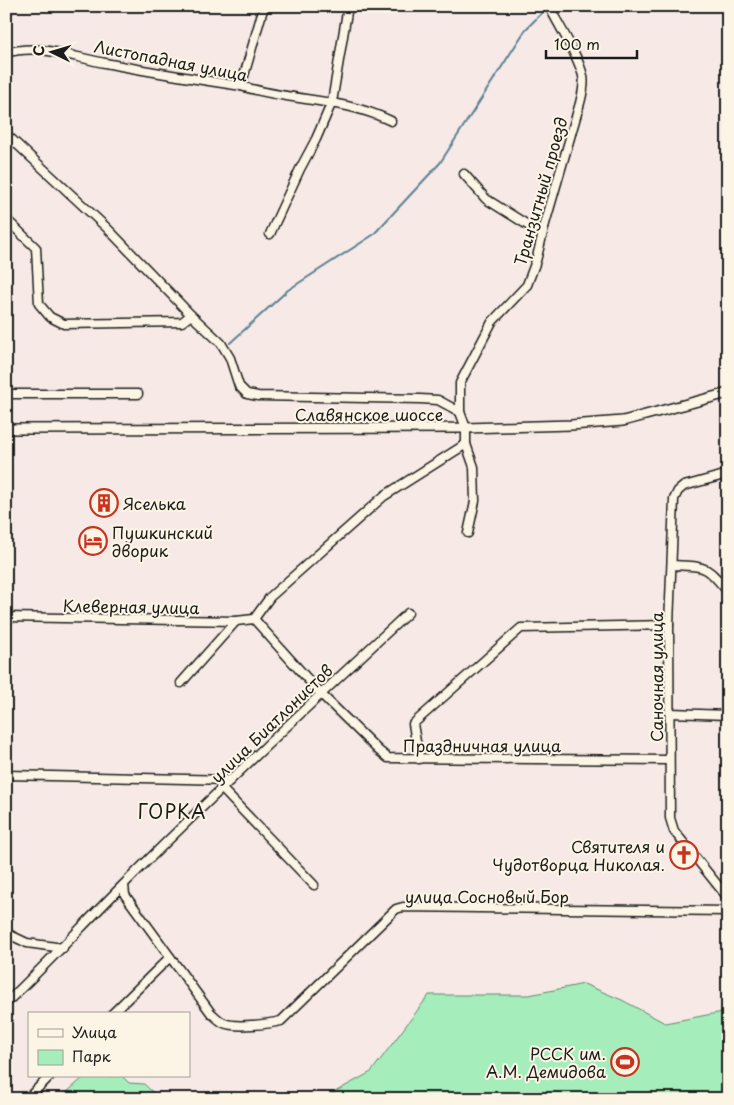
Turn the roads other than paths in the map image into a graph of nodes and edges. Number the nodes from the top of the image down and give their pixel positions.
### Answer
1 (264, 6) edge
2 (348, 6) edge
3 (549, 6) edge
4 (6, 53) edge
5 (241, 86) junction
6 (332, 102) junction
7 (391, 121) dead end
8 (6, 134) edge
9 (464, 174) dead end
10 (6, 219) edge
11 (270, 234) dead end
12 (542, 234) junction
13 (191, 316) junction
14 (728, 393) edge
15 (6, 394) edge
16 (138, 394) dead end
17 (460, 412) junction
18 (466, 428) junction
19 (6, 429) edge
20 (466, 444) junction
21 (728, 474) edge
22 (468, 532) dead end
23 (672, 565) junction
24 (728, 592) edge
25 (408, 613) dead end
26 (6, 618) edge
27 (254, 619) junction
28 (236, 621) junction
29 (669, 625) junction
30 (182, 683) dead end
31 (321, 694) junction
32 (670, 713) junction
33 (728, 715) edge
34 (419, 759) junction
35 (669, 760) junction
36 (6, 775) edge
37 (231, 780) junction
38 (222, 789) junction
39 (124, 884) junction
40 (314, 885) dead end
41 (728, 898) edge
42 (728, 912) edge
43 (6, 933) edge
44 (63, 948) junction
45 (170, 957) junction
46 (6, 1003) edge
47 (114, 1012) edge
48 (48, 1078) edge
49 (27, 1099) edge

1 - 5 street
2 - 6 street
3 - 12 street, Транзитный проезд
4 - 5 street, Листопадная улица
5 - 6 street, Листопадная улица
6 - 7 street, Листопадная улица
6 - 11 street
8 - 13 street
9 - 12 street
10 - 13 street
12 - 17 street, Транзитный проезд
13 - 17 street
14 - 18 main road, Славянское шоссе
15 - 16 street
17 - 18 street, Транзитный проезд
18 - 19 main road, Славянское шоссе
18 - 20 street
20 - 22 street
20 - 27 street
21 - 23 street, Саночная улица
23 - 24 street
23 - 29 street, Саночная улица
25 - 31 street, улица Биатлонистов
26 - 28 street, Клеверная улица
27 - 28 street, Клеверная улица
27 - 31 street, Праздничная улица
28 - 30 street
29 - 32 street, Саночная улица
29 - 34 street
31 - 34 street, Праздничная улица
31 - 37 street, улица Биатлонистов
32 - 33 street
32 - 35 street, Саночная улица
34 - 35 street, Праздничная улица
35 - 41 street, Саночная улица
36 - 37 street
37 - 38 street, улица Биатлонистов
38 - 39 street, улица Биатлонистов
38 - 40 street
39 - 44 street, улица Биатлонистов
39 - 45 street, улица Сосновый Бор
42 - 45 street, улица Сосновый Бор
43 - 44 street
44 - 46 street, улица Биатлонистов
45 - 47 street
48 - 49 street

